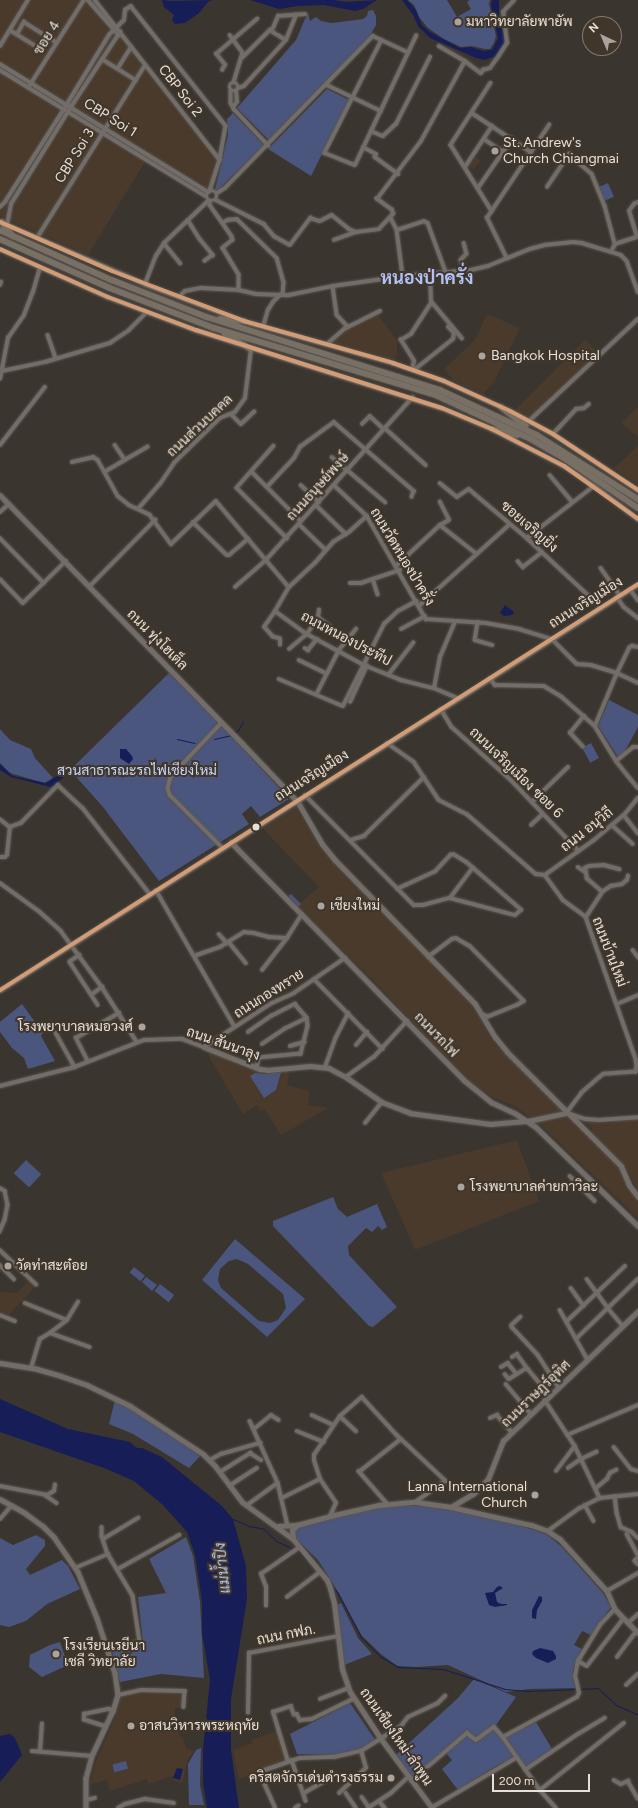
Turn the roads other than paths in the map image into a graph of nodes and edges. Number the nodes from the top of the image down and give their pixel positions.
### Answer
1 (28, 0) edge
2 (84, 0) edge
3 (88, 0) edge
4 (95, 0) edge
5 (514, 0) edge
6 (304, 14) dead end
7 (296, 15) junction
8 (257, 19) dead end
9 (115, 28) junction
10 (273, 28) dead end
11 (10, 30) junction
12 (17, 34) junction
13 (120, 34) junction
14 (230, 35) dead end
15 (47, 36) junction
16 (416, 36) dead end
17 (233, 40) junction
18 (286, 40) junction
19 (382, 40) junction
20 (57, 43) junction
21 (0, 46) edge
22 (438, 46) dead end
23 (131, 47) junction
24 (408, 52) junction
25 (430, 57) dead end
26 (242, 58) junction
27 (102, 59) junction
28 (465, 60) junction
29 (0, 64) edge
30 (146, 65) junction
31 (118, 68) junction
32 (0, 70) edge
33 (222, 70) dead end
34 (136, 80) junction
35 (234, 83) junction
36 (491, 83) dead end
37 (42, 84) dead end
38 (30, 85) junction
39 (326, 85) junction
40 (39, 88) junction
41 (237, 90) junction
42 (231, 91) junction
43 (352, 98) junction
44 (67, 105) junction
45 (234, 106) junction
46 (71, 107) junction
47 (64, 109) junction
48 (68, 111) junction
49 (381, 111) junction
50 (472, 113) junction
51 (549, 125) dead end
52 (492, 126) junction
53 (106, 128) junction
54 (371, 131) junction
55 (103, 133) junction
56 (484, 139) junction
57 (512, 139) junction
58 (268, 145) junction
59 (363, 147) junction
60 (503, 152) junction
61 (531, 152) junction
62 (220, 160) junction
63 (465, 167) junction
64 (167, 169) junction
65 (398, 174) junction
66 (547, 187) dead end
67 (478, 188) junction
68 (208, 193) junction
69 (217, 193) junction
70 (216, 200) junction
71 (209, 201) junction
72 (5, 202) junction
73 (638, 202) edge
74 (12, 204) junction
75 (0, 206) edge
76 (492, 211) junction
77 (391, 218) junction
78 (188, 220) junction
79 (3, 223) edge
80 (222, 223) junction
81 (0, 230) edge
82 (397, 230) junction
83 (356, 232) junction
84 (638, 236) edge
85 (15, 237) junction
86 (37, 238) junction
87 (0, 239) edge
88 (334, 240) dead end
89 (164, 243) junction
90 (464, 243) dead end
91 (614, 244) junction
92 (0, 249) edge
93 (611, 252) junction
94 (507, 259) junction
95 (205, 261) dead end
96 (180, 263) dead end
97 (40, 268) junction
98 (465, 271) junction
99 (446, 272) junction
100 (430, 273) junction
101 (403, 276) junction
102 (144, 284) junction
103 (333, 286) junction
104 (239, 290) junction
105 (638, 292) edge
106 (282, 295) junction
107 (179, 297) junction
108 (432, 302) junction
109 (148, 312) junction
110 (380, 312) dead end
111 (208, 317) junction
112 (638, 319) edge
113 (244, 321) junction
114 (263, 327) junction
115 (348, 327) junction
116 (448, 327) dead end
117 (214, 328) junction
118 (48, 335) dead end
119 (462, 338) dead end
120 (326, 345) junction
121 (251, 349) junction
122 (56, 358) junction
123 (413, 370) junction
124 (2, 371) junction
125 (0, 379) edge
126 (45, 387) dead end
127 (413, 397) junction
128 (589, 404) dead end
129 (501, 407) junction
130 (254, 412) dead end
131 (231, 414) junction
132 (529, 421) junction
133 (362, 424) dead end
134 (385, 428) junction
135 (492, 429) junction
136 (553, 434) junction
137 (537, 435) junction
138 (531, 439) junction
139 (0, 445) edge
140 (115, 445) dead end
141 (147, 446) dead end
142 (274, 446) dead end
143 (366, 449) junction
144 (332, 457) dead end
145 (125, 460) junction
146 (72, 462) dead end
147 (426, 465) dead end
148 (347, 470) junction
149 (106, 472) junction
150 (252, 472) junction
151 (550, 475) dead end
152 (440, 483) dead end
153 (301, 485) dead end
154 (334, 485) junction
155 (594, 486) junction
156 (267, 487) junction
157 (638, 490) edge
158 (0, 495) edge
159 (412, 497) dead end
160 (638, 499) edge
161 (385, 502) dead end
162 (440, 502) dead end
163 (573, 502) junction
164 (318, 503) junction
165 (9, 504) junction
166 (638, 508) edge
167 (138, 509) junction
168 (0, 512) edge
169 (368, 517) junction
170 (638, 519) edge
171 (156, 520) junction
172 (193, 522) junction
173 (300, 523) junction
174 (510, 524) junction
175 (440, 525) junction
176 (346, 534) junction
177 (0, 538) edge
178 (287, 538) junction
179 (527, 538) junction
180 (248, 539) junction
181 (326, 550) junction
182 (542, 552) junction
183 (477, 554) junction
184 (266, 560) junction
185 (66, 561) junction
186 (518, 561) dead end
187 (397, 565) junction
188 (601, 568) dead end
189 (400, 570) junction
190 (373, 579) junction
191 (1, 581) edge
192 (44, 583) junction
193 (350, 584) dead end
194 (638, 584) edge
195 (0, 586) edge
196 (90, 586) junction
197 (235, 587) dead end
198 (288, 587) junction
199 (630, 589) junction
200 (378, 594) dead end
201 (618, 596) junction
202 (638, 600) edge
203 (417, 601) junction
204 (420, 606) junction
205 (601, 607) junction
206 (320, 610) dead end
207 (275, 612) junction
208 (425, 616) junction
209 (318, 617) junction
210 (638, 618) edge
211 (455, 622) junction
212 (478, 622) junction
213 (330, 626) dead end
214 (356, 629) dead end
215 (401, 629) dead end
216 (307, 634) junction
217 (342, 634) dead end
218 (348, 638) junction
219 (317, 639) junction
220 (552, 639) junction
221 (414, 643) dead end
222 (280, 645) dead end
223 (492, 645) dead end
224 (638, 647) edge
225 (305, 648) dead end
226 (289, 649) dead end
227 (339, 650) junction
228 (299, 660) dead end
229 (365, 665) junction
230 (326, 673) junction
231 (617, 673) junction
232 (388, 675) junction
233 (490, 678) junction
234 (279, 679) dead end
235 (638, 683) edge
236 (434, 688) junction
237 (316, 695) junction
238 (458, 698) junction
239 (350, 702) dead end
240 (441, 709) junction
241 (584, 716) junction
242 (222, 723) junction
243 (594, 726) junction
244 (387, 743) junction
245 (582, 747) dead end
246 (638, 747) edge
247 (616, 761) junction
248 (568, 767) dead end
249 (424, 776) junction
250 (638, 788) edge
251 (304, 796) junction
252 (638, 798) edge
253 (296, 801) junction
254 (532, 802) junction
255 (290, 805) junction
256 (300, 807) junction
257 (543, 814) junction
258 (624, 815) junction
259 (0, 819) edge
260 (532, 825) dead end
261 (612, 825) junction
262 (10, 827) junction
263 (638, 833) edge
264 (350, 840) junction
265 (231, 842) junction
266 (633, 844) dead end
267 (223, 848) junction
268 (579, 851) junction
269 (0, 857) edge
270 (578, 867) dead end
271 (473, 868) junction
272 (619, 869) dead end
273 (584, 872) junction
274 (545, 875) junction
275 (628, 876) dead end
276 (1, 883) edge
277 (0, 888) edge
278 (398, 888) junction
279 (156, 890) junction
280 (602, 892) junction
281 (150, 894) junction
282 (450, 898) junction
283 (302, 914) junction
284 (586, 917) junction
285 (219, 934) dead end
286 (287, 938) junction
287 (228, 943) junction
288 (72, 944) junction
289 (633, 950) dead end
290 (80, 955) junction
291 (194, 956) junction
292 (428, 957) junction
293 (638, 957) edge
294 (345, 958) junction
295 (246, 963) dead end
296 (262, 970) dead end
297 (314, 979) junction
298 (102, 987) junction
299 (0, 990) edge
300 (91, 995) junction
301 (638, 995) edge
302 (616, 1004) junction
303 (98, 1005) dead end
304 (120, 1013) junction
305 (348, 1013) junction
306 (483, 1015) junction
307 (306, 1018) junction
308 (407, 1021) junction
309 (235, 1027) junction
310 (248, 1032) dead end
311 (367, 1032) junction
312 (56, 1033) dead end
313 (137, 1042) junction
314 (304, 1042) junction
315 (262, 1044) dead end
316 (290, 1046) dead end
317 (356, 1046) dead end
318 (204, 1047) junction
319 (383, 1049) junction
320 (88, 1062) junction
321 (75, 1067) junction
322 (325, 1067) junction
323 (638, 1067) edge
324 (257, 1068) junction
325 (346, 1077) junction
326 (0, 1086) edge
327 (382, 1102) junction
328 (567, 1113) junction
329 (638, 1117) edge
330 (528, 1121) junction
331 (365, 1123) dead end
332 (570, 1176) dead end
333 (0, 1188) edge
334 (638, 1197) edge
335 (595, 1201) dead end
336 (638, 1226) edge
337 (0, 1232) edge
338 (0, 1250) edge
339 (0, 1265) edge
340 (625, 1266) dead end
341 (14, 1279) dead end
342 (587, 1279) dead end
343 (638, 1279) edge
344 (36, 1284) dead end
345 (571, 1288) dead end
346 (597, 1293) junction
347 (78, 1302) dead end
348 (25, 1304) dead end
349 (584, 1306) junction
350 (608, 1308) junction
351 (560, 1310) dead end
352 (638, 1311) edge
353 (0, 1315) edge
354 (522, 1317) dead end
355 (67, 1320) junction
356 (15, 1321) dead end
357 (566, 1322) junction
358 (623, 1326) junction
359 (50, 1333) junction
360 (576, 1339) junction
361 (90, 1347) dead end
362 (512, 1357) dead end
363 (588, 1360) junction
364 (0, 1363) edge
365 (501, 1367) dead end
366 (31, 1368) junction
367 (528, 1368) junction
368 (505, 1374) dead end
369 (517, 1374) junction
370 (506, 1384) dead end
371 (559, 1387) junction
372 (550, 1395) junction
373 (545, 1400) junction
374 (638, 1405) edge
375 (531, 1414) junction
376 (312, 1415) dead end
377 (340, 1416) junction
378 (490, 1418) dead end
379 (279, 1420) dead end
380 (250, 1421) dead end
381 (333, 1425) junction
382 (254, 1429) junction
383 (297, 1431) dead end
384 (356, 1431) dead end
385 (512, 1432) junction
386 (566, 1435) junction
387 (401, 1439) junction
388 (260, 1442) junction
389 (324, 1442) junction
390 (575, 1446) junction
391 (614, 1447) dead end
392 (596, 1452) dead end
393 (581, 1459) junction
394 (210, 1460) junction
395 (261, 1460) dead end
396 (257, 1468) dead end
397 (568, 1468) dead end
398 (616, 1470) dead end
399 (556, 1471) dead end
400 (638, 1471) edge
401 (220, 1472) junction
402 (320, 1478) junction
403 (278, 1483) junction
404 (55, 1484) dead end
405 (0, 1486) edge
406 (230, 1486) junction
407 (595, 1489) junction
408 (44, 1494) junction
409 (638, 1494) edge
410 (615, 1496) junction
411 (282, 1498) junction
412 (600, 1498) junction
413 (0, 1499) edge
414 (416, 1502) junction
415 (57, 1503) dead end
416 (387, 1504) junction
417 (12, 1505) junction
418 (585, 1505) junction
419 (246, 1506) junction
420 (452, 1507) junction
421 (330, 1516) junction
422 (138, 1518) dead end
423 (0, 1519) edge
424 (594, 1521) dead end
425 (297, 1525) junction
426 (278, 1526) junction
427 (288, 1526) junction
428 (102, 1527) dead end
429 (548, 1531) junction
430 (626, 1534) dead end
431 (179, 1535) dead end
432 (638, 1538) edge
433 (293, 1539) junction
434 (103, 1540) junction
435 (298, 1548) junction
436 (108, 1554) junction
437 (638, 1557) edge
438 (638, 1564) edge
439 (75, 1568) junction
440 (118, 1569) junction
441 (320, 1572) junction
442 (638, 1573) edge
443 (607, 1591) junction
444 (287, 1597) dead end
445 (266, 1606) dead end
446 (615, 1609) junction
447 (638, 1614) edge
448 (623, 1619) junction
449 (628, 1624) junction
450 (637, 1632) edge
451 (338, 1636) junction
452 (108, 1650) junction
453 (617, 1657) dead end
454 (578, 1661) junction
455 (638, 1674) edge
456 (626, 1685) dead end
457 (348, 1688) junction
458 (118, 1695) junction
459 (445, 1696) dead end
460 (320, 1699) dead end
461 (354, 1699) junction
462 (184, 1707) dead end
463 (114, 1710) junction
464 (248, 1713) dead end
465 (605, 1718) dead end
466 (624, 1723) dead end
467 (42, 1724) dead end
468 (106, 1727) junction
469 (503, 1737) junction
470 (381, 1739) junction
471 (32, 1751) dead end
472 (40, 1751) junction
473 (361, 1751) junction
474 (92, 1756) junction
475 (516, 1758) junction
476 (292, 1760) junction
477 (288, 1762) junction
478 (525, 1770) junction
479 (325, 1778) dead end
480 (410, 1779) junction
481 (614, 1780) dead end
482 (540, 1790) junction
483 (304, 1793) junction
484 (339, 1793) dead end
485 (346, 1793) dead end
486 (362, 1796) dead end
487 (95, 1798) dead end
488 (638, 1798) edge
489 (86, 1800) junction
490 (306, 1801) dead end
491 (379, 1801) junction
492 (174, 1803) dead end
493 (368, 1807) edge
494 (86, 1808) edge
495 (118, 1808) edge
496 (275, 1808) edge
497 (356, 1808) edge
498 (385, 1808) edge
499 (431, 1808) edge
500 (556, 1808) edge

1 - 11 street
2 - 20 street, ซอย 4
3 - 9 street, CBP Soi 2
4 - 9 street, CBP Soi 2
5 - 28 street
6 - 7 street
7 - 10 street
7 - 18 street
8 - 17 street
9 - 13 street, CBP Soi 2
9 - 44 street
9 - 62 street
11 - 12 street
11 - 21 street
12 - 15 street
12 - 15 street
13 - 23 street, CBP Soi 2
13 - 27 street
14 - 17 street
15 - 20 street
16 - 24 street
17 - 26 street
17 - 33 street
18 - 26 street
18 - 41 street
19 - 24 street
19 - 39 street
19 - 43 street
20 - 38 street, ซอย 4
22 - 28 street
23 - 30 street, CBP Soi 2
23 - 31 street
24 - 49 street
25 - 54 street
26 - 35 street
27 - 31 street
27 - 46 street
28 - 65 street
29 - 38 street, CBP Soi 1
30 - 34 street, CBP Soi 3
30 - 62 street, CBP Soi 2
31 - 34 street
32 - 38 street, CBP Soi 1
34 - 53 street, CBP Soi 3
35 - 41 street
35 - 42 street
36 - 50 street
37 - 40 street
38 - 40 street, CBP Soi 1
38 - 47 street, CBP Soi 1
39 - 43 street
39 - 58 street
40 - 44 street, CBP Soi 1
41 - 42 street
41 - 45 street
42 - 45 street
43 - 49 street
43 - 59 street
44 - 46 street, CBP Soi 1
44 - 47 street
45 - 58 street
46 - 48 street
46 - 53 street, CBP Soi 1
47 - 48 street, CBP Soi 1
47 - 72 street
48 - 55 street, CBP Soi 1
48 - 74 street
49 - 54 street
50 - 52 street
50 - 63 street
51 - 61 street
52 - 56 street
52 - 57 street
53 - 55 street, CBP Soi 3
53 - 64 street, CBP Soi 1
54 - 59 street
55 - 64 street, CBP Soi 1
55 - 86 street, CBP Soi 3
56 - 60 street
56 - 63 street
57 - 60 street
57 - 61 street
58 - 69 street
59 - 65 street
60 - 67 street
61 - 76 street
62 - 68 street
63 - 67 street
64 - 68 street, CBP Soi 1
65 - 77 street
66 - 91 street
67 - 76 street
68 - 69 street, CBP Soi 1
68 - 71 street
69 - 70 street
70 - 71 street
70 - 83 street
71 - 78 street
71 - 80 street
72 - 74 street
72 - 75 street
73 - 84 street
74 - 79 street
76 - 94 street
77 - 82 street
77 - 83 street
78 - 89 street
78 - 95 street
79 - 85 highway
79 - 86 main road
80 - 104 street
80 - 106 street
81 - 85 highway
82 - 99 street
82 - 101 street
83 - 88 street
84 - 91 street
85 - 111 highway
86 - 102 main road
87 - 117 highway
89 - 96 street
89 - 102 street
90 - 98 street
91 - 93 street
92 - 97 main road
93 - 94 street
93 - 105 street
94 - 98 street
97 - 109 main road
97 - 124 street
98 - 99 street
99 - 100 street
100 - 101 street
100 - 108 street
101 - 103 street
102 - 107 main road
103 - 106 street
103 - 115 street
104 - 106 street
104 - 107 street
106 - 114 street
107 - 113 main road
108 - 119 street
108 - 123 street
109 - 121 main road
109 - 122 street
110 - 115 street
111 - 113 highway
111 - 137 highway
112 - 132 street
113 - 114 main road
114 - 120 main road
115 - 120 street
116 - 123 street
117 - 121 highway
117 - 138 highway
118 - 122 street
120 - 123 main road
121 - 127 main road
121 - 131 street, ถนนส่วนบคคล
122 - 124 street
123 - 129 main road
124 - 125 street
126 - 139 street
127 - 134 street, ถนนธนุษย์พงษ์
127 - 135 main road
128 - 136 street
129 - 132 main road
129 - 137 highway
130 - 131 street
131 - 167 street, ถนนส่วนบคคล
132 - 136 main road
133 - 134 street
134 - 143 street, ถนนธนุษย์พงษ์
134 - 147 street
135 - 138 highway
135 - 155 main road
136 - 157 main road
137 - 160 highway
138 - 166 highway
140 - 145 street
141 - 145 street
142 - 150 street
143 - 148 street, ถนนธนุษย์พงษ์
143 - 156 street
143 - 159 street
144 - 148 street
145 - 149 street
146 - 149 street
148 - 154 street, ถนนธนุษย์พงษ์
148 - 161 street
149 - 167 street
150 - 156 street
150 - 178 street
151 - 163 street
152 - 174 street, ซอยเจริญยิ่ง
153 - 164 street
154 - 164 street, ถนนธนุษย์พงษ์
154 - 169 street, ถนนวัดหนองป่าครั่ง
155 - 163 street
155 - 170 main road
156 - 173 street
158 - 165 street, ถนน ทุ่งโฮเต็ล
162 - 175 street
163 - 179 street
164 - 173 street, ถนนธนุษย์พงษ์
164 - 176 street
165 - 168 street
165 - 185 street, ถนน ทุ่งโฮเต็ล
167 - 171 street
169 - 176 street
169 - 187 street, ถนนวัดหนองป่าครั่ง
171 - 172 street
171 - 196 street
172 - 180 street
172 - 180 street
173 - 178 street, ถนนธนุษย์พงษ์
173 - 181 street
174 - 179 street, ซอยเจริญยิ่ง
174 - 183 street
175 - 183 street
175 - 187 street
176 - 181 street
177 - 192 street
178 - 184 street, ถนนธนุษย์พงษ์
179 - 182 street, ซอยเจริญยิ่ง
180 - 184 street
181 - 198 street
182 - 186 street
182 - 205 street, ซอยเจริญยิ่ง
183 - 204 street
184 - 197 street, ถนนธนุษย์พงษ์
184 - 198 street
185 - 192 street
185 - 196 street, ถนน ทุ่งโฮเต็ล
187 - 189 street, ถนนวัดหนองป่าครั่ง
188 - 201 street
189 - 190 street
189 - 203 street, ถนนวัดหนองป่าครั่ง
190 - 193 street
190 - 200 street
191 - 192 street
191 - 195 street
194 - 199 main road, ถนนเจริญเมือง
196 - 242 street, ถนน ทุ่งโฮเต็ล
198 - 207 street
199 - 201 main road, ถนนเจริญเมือง
199 - 202 street
201 - 205 main road, ถนนเจริญเมือง
201 - 210 street
203 - 204 street, ถนนวัดหนองป่าครั่ง
203 - 229 street
204 - 208 street, ถนนวัดหนองป่าครั่ง
205 - 220 main road, ถนนเจริญเมือง
206 - 209 street
207 - 216 street, ถนนหนองประทีป
207 - 222 street
208 - 211 street, ถนนวัดหนองป่าครั่ง
208 - 215 street
209 - 213 street
209 - 216 street
211 - 212 street, ถนนวัดหนองป่าครั่ง
211 - 236 street
212 - 220 street, ถนนวัดหนองป่าครั่ง
212 - 223 street
214 - 218 street
216 - 219 street, ถนนหนองประทีป
216 - 226 street
217 - 218 street
218 - 227 street
219 - 225 street
219 - 227 street, ถนนหนองประทีป
220 - 231 street
220 - 233 main road, ถนนเจริญเมือง
221 - 232 street
224 - 231 street
227 - 229 street, ถนนหนองประทีป
227 - 230 street
228 - 230 street
229 - 232 street, ถนนหนองประทีป
229 - 237 street
229 - 239 street
230 - 237 street
231 - 235 street
231 - 243 street
232 - 236 street, ถนนหนองประทีป
233 - 238 main road, ถนนเจริญเมือง
233 - 241 street
234 - 237 street
236 - 238 street, ถนนหนองประทีป
238 - 240 main road, ถนนเจริญเมือง
240 - 244 main road, ถนนเจริญเมือง
240 - 254 street, ถนนเจริญเมือง ซอย 6
241 - 243 street
241 - 245 street
242 - 253 street, ถนน ทุ่งโฮเต็ล
242 - 267 street
243 - 247 street
244 - 249 street
244 - 251 main road, ถนนเจริญเมือง
246 - 247 street
247 - 250 street
248 - 254 street
249 - 264 street
249 - 274 street
251 - 253 main road, ถนนเจริญเมือง
251 - 256 main road
251 - 264 street
252 - 258 street, ถนน อนุวิถี
253 - 255 main road, ถนนเจริญเมือง
253 - 256 main road
254 - 257 street, ถนนเจริญเมือง ซอย 6
255 - 256 main road
255 - 265 main road, ถนนเจริญเมือง
256 - 292 main road
257 - 260 street
257 - 268 street, ถนนเจริญเมือง ซอย 6
258 - 261 street, ถนน อนุวิถี
258 - 263 street
259 - 262 street
261 - 266 street
261 - 268 street, ถนน อนุวิถี
262 - 269 street
262 - 281 street
264 - 278 street
265 - 267 main road, ถนนเจริญเมือง
265 - 283 street, ถนนรถไฟ
267 - 279 main road, ถนนเจริญเมือง
268 - 274 street, ถนน อนุวิถี
270 - 273 street
271 - 278 street
271 - 282 street
271 - 282 street
272 - 273 street
273 - 280 street
274 - 284 street, ถนนบ้านใหม่
275 - 280 street
276 - 277 street
276 - 288 street
278 - 282 street
279 - 281 main road, ถนนเจริญเมือง
279 - 291 street
280 - 284 street
281 - 288 main road, ถนนเจริญเมือง
283 - 286 street
283 - 294 street, ถนนรถไฟ
284 - 302 street, ถนนบ้านใหม่
285 - 287 street
286 - 287 street
286 - 296 street
287 - 291 street
287 - 295 street
288 - 290 street
288 - 299 main road, ถนนเจริญเมือง
289 - 293 street
290 - 298 street
290 - 300 street
291 - 309 street
292 - 306 main road
292 - 306 street
294 - 297 street, ถนนกองทราย
294 - 308 street, ถนนรถไฟ
297 - 305 street
297 - 309 street, ถนนกองทราย
298 - 300 street
298 - 304 street
300 - 303 street
301 - 302 street
302 - 323 street, ถนนบ้านใหม่
304 - 313 street
304 - 320 street
305 - 311 street
305 - 322 street
306 - 328 main road
307 - 310 street
307 - 314 street
307 - 315 street
308 - 319 street
308 - 330 street, ถนนรถไฟ
309 - 318 street, ถนนกองทราย
311 - 317 street
311 - 319 street
312 - 321 street
313 - 318 street, ถนน สันนาลุง
313 - 320 street, ถนน สันนาลุง
314 - 316 street
314 - 324 street
318 - 324 street, ถนน สันนาลุง
319 - 325 street
320 - 321 street, ถนน สันนาลุง
321 - 326 street, ถนน สันนาลุง
322 - 324 street, ถนน สันนาลุง
322 - 325 street, ถนน สันนาลุง
323 - 328 street, ถนนบ้านใหม่
325 - 327 street, ถนน สันนาลุง
327 - 330 street, ถนน สันนาลุง
327 - 331 street
328 - 329 street
328 - 330 street, ถนน สันนาลุง
328 - 334 main road
330 - 336 street, ถนนรถไฟ
332 - 335 street
333 - 337 street
338 - 344 street
339 - 341 street
340 - 346 street
342 - 346 street
343 - 350 street
345 - 349 street
346 - 349 street
346 - 350 street
347 - 355 street
348 - 355 street
349 - 357 street
350 - 358 street
350 - 360 street
351 - 357 street
352 - 358 street, ถนนราษฎร์อุทิศ
353 - 356 street
354 - 371 street
355 - 359 street
357 - 360 street
358 - 363 street, ถนนราษฎร์อุทิศ
359 - 361 street
359 - 366 street
360 - 363 street
362 - 367 street
363 - 371 street, ถนนราษฎร์อุทิศ
364 - 366 main road, ถนนเชียงใหม่-ลำพูน
365 - 369 street
366 - 394 main road, ถนนเชียงใหม่-ลำพูน
367 - 369 street
367 - 372 street
368 - 369 street
370 - 375 street
371 - 372 street, ถนนราษฎร์อุทิศ
372 - 373 street, ถนนราษฎร์อุทิศ
373 - 375 street, ถนนราษฎร์อุทิศ
373 - 386 street
374 - 386 street
375 - 385 street, ถนนราษฎร์อุทิศ
376 - 381 street
377 - 381 street
377 - 384 street
377 - 387 street
378 - 385 street
379 - 382 street
380 - 382 street
381 - 389 street
382 - 388 street
383 - 389 street
385 - 420 street, ถนนราษฎร์อุทิศ
386 - 390 street
387 - 414 street
387 - 416 street
388 - 394 street
388 - 403 street
389 - 402 street
390 - 393 street
390 - 399 street
391 - 400 street
392 - 393 street
393 - 397 street
393 - 407 street
394 - 401 main road, ถนนเชียงใหม่-ลำพูน
395 - 401 street
396 - 406 street
398 - 407 street
401 - 406 main road, ถนนเชียงใหม่-ลำพูน
402 - 411 street
402 - 421 street
403 - 411 street
403 - 419 street
404 - 408 street
405 - 408 street
406 - 419 main road, ถนนเชียงใหม่-ลำพูน
407 - 412 street
408 - 415 street
409 - 410 street
410 - 412 street
410 - 432 street
411 - 427 street
412 - 418 street
413 - 417 street
414 - 416 street
414 - 420 street
416 - 421 street
417 - 423 street
417 - 439 street
418 - 424 street
418 - 429 street
419 - 426 main road, ถนนเชียงใหม่-ลำพูน
420 - 429 street
421 - 425 street
422 - 434 street
425 - 427 street
425 - 433 street
426 - 427 street
426 - 433 main road, ถนนเชียงใหม่-ลำพูน
428 - 434 street
429 - 443 street
430 - 437 street
431 - 440 street
433 - 435 main road, ถนนเชียงใหม่-ลำพูน
434 - 436 street
435 - 441 main road, ถนนเชียงใหม่-ลำพูน
435 - 445 street
436 - 439 street
436 - 440 street
437 - 438 street
439 - 452 street
440 - 452 street
441 - 444 street
441 - 451 main road, ถนนเชียงใหม่-ลำพูน
442 - 443 street
443 - 446 street
446 - 448 street
446 - 454 street
447 - 449 street
448 - 449 street
448 - 454 street
449 - 450 street
450 - 453 street
451 - 457 main road, ถนนเชียงใหม่-ลำพูน
451 - 464 street, ถนน กฟภ.
452 - 458 street
454 - 469 street
455 - 456 street
457 - 460 street
457 - 461 main road, ถนนเชียงใหม่-ลำพูน
458 - 462 street
458 - 463 street
459 - 470 street
461 - 470 main road, ถนนเชียงใหม่-ลำพูน
461 - 477 street
463 - 468 street
463 - 468 street
465 - 478 street
466 - 482 street
467 - 472 street
468 - 474 street
469 - 475 street
469 - 480 street
470 - 473 street
470 - 480 main road, ถนนเชียงใหม่-ลำพูน
471 - 472 street
472 - 474 street
473 - 476 street
473 - 484 street
474 - 489 street
475 - 478 street
475 - 499 street
476 - 477 street
476 - 483 street
477 - 496 street
478 - 482 street
479 - 483 street
480 - 491 street
480 - 499 main road, ถนนเชียงใหม่-ลำพูน
481 - 488 street
482 - 500 street
483 - 490 street
485 - 497 street
486 - 493 street
487 - 489 street
489 - 494 street
491 - 493 street
491 - 498 street
492 - 495 street

